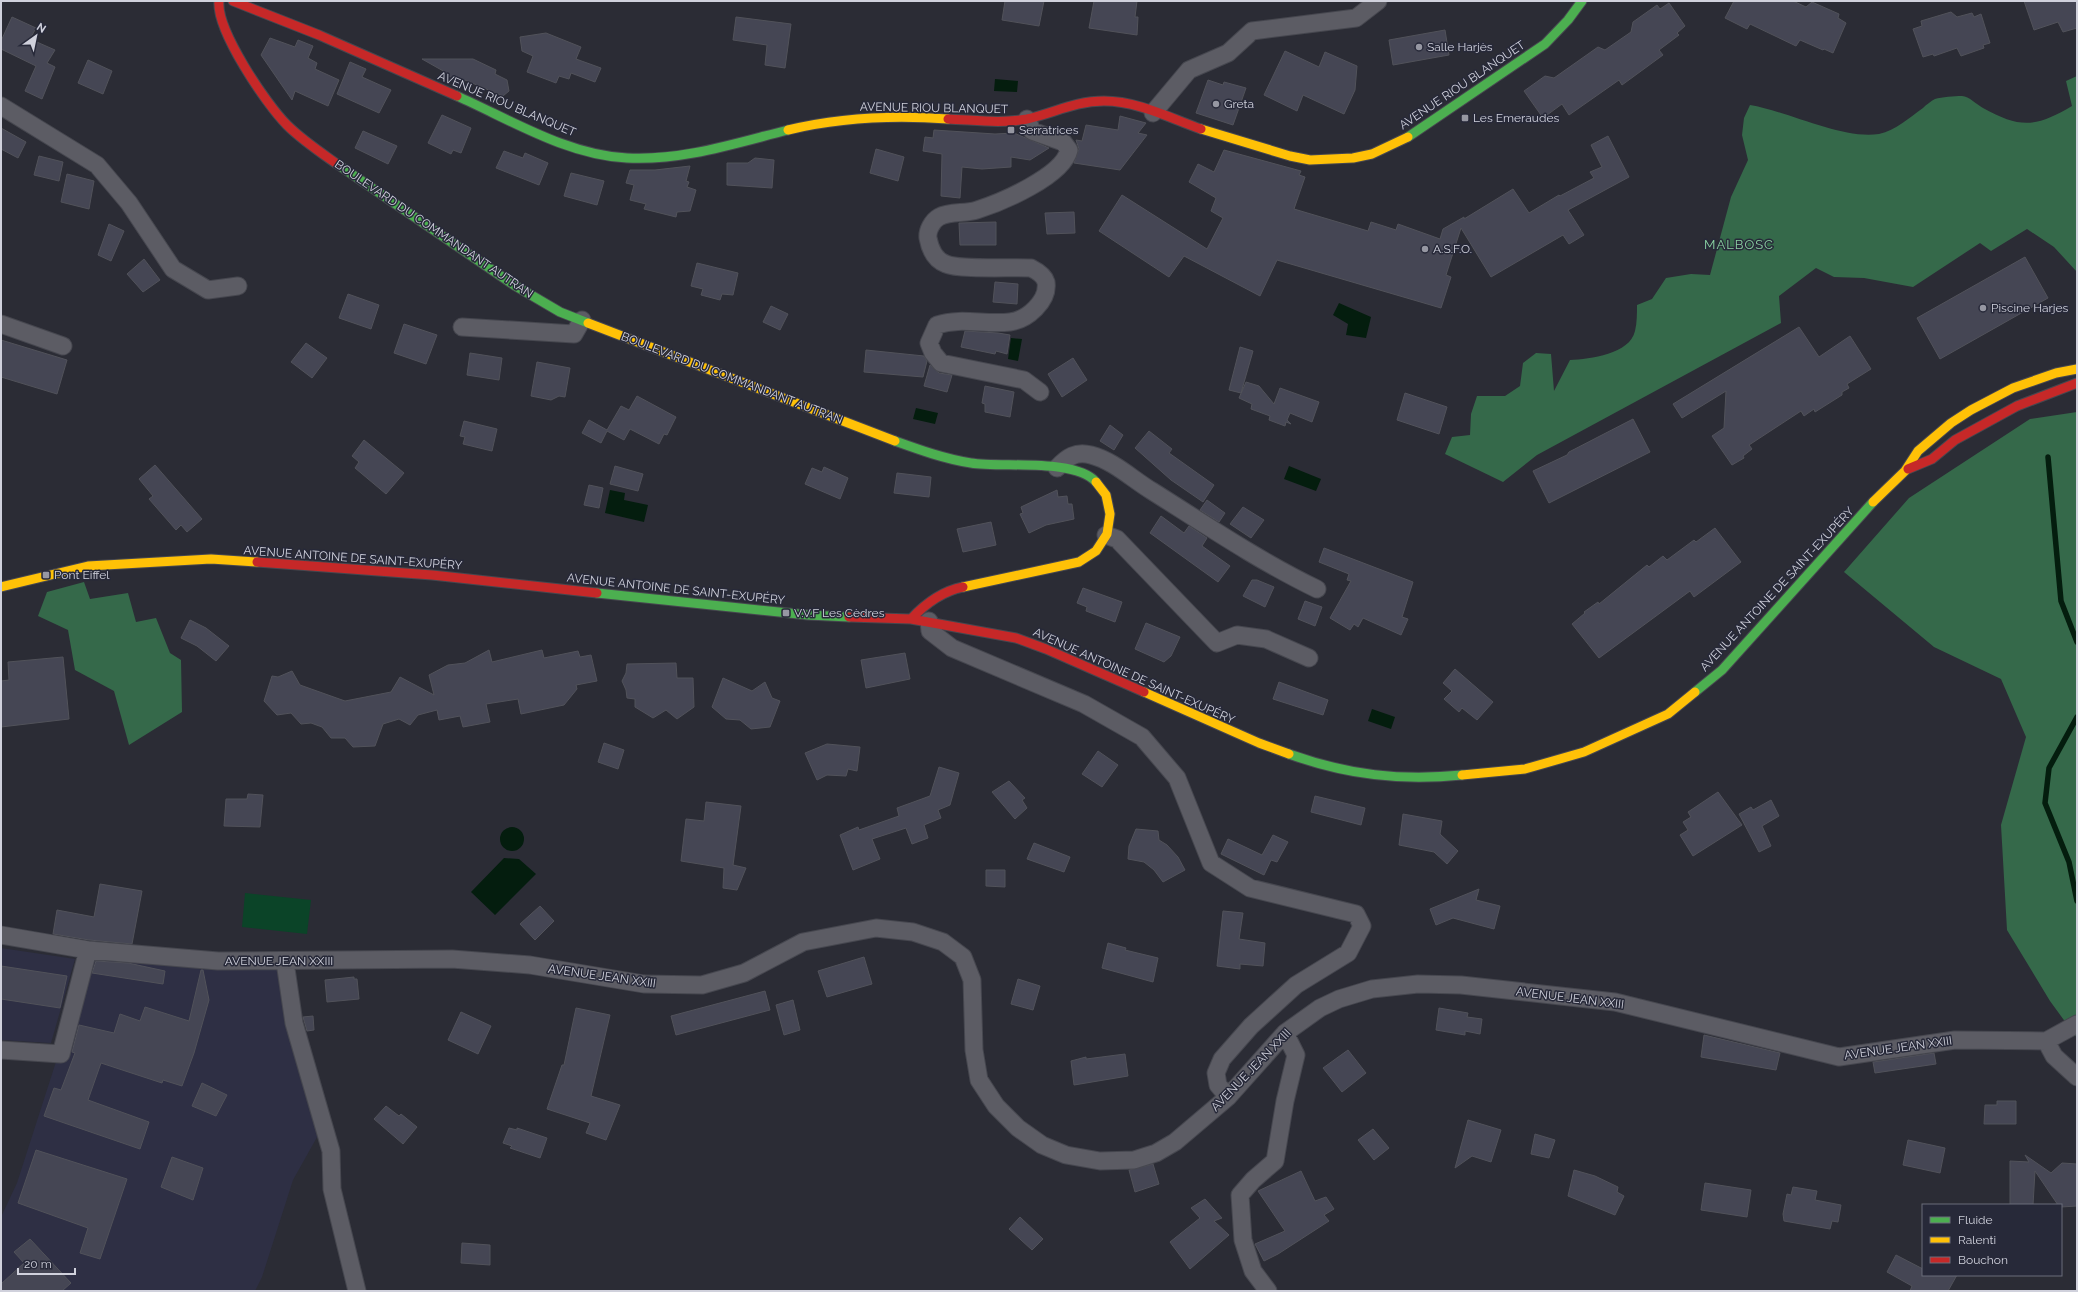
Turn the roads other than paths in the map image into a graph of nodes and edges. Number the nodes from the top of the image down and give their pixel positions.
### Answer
1 (219, 1) edge
2 (233, 1) edge
3 (1378, 1) edge
4 (1582, 1) edge
5 (1, 106) edge
6 (1153, 113) junction
7 (1027, 119) junction
8 (238, 286) dead end
9 (582, 320) junction
10 (1, 324) edge
11 (462, 327) dead end
12 (63, 346) dead end
13 (2077, 369) edge
14 (2077, 383) edge
15 (1040, 392) dead end
16 (1057, 468) junction
17 (1905, 471) junction
18 (1106, 535) junction
19 (1, 587) edge
20 (1317, 589) dead end
21 (911, 619) junction
22 (929, 621) junction
23 (1308, 658) dead end
24 (1, 935) edge
25 (88, 950) junction
26 (285, 962) junction
27 (2077, 1024) edge
28 (1285, 1033) junction
29 (2046, 1041) junction
30 (1, 1050) edge
31 (2077, 1077) edge
32 (1228, 1097) junction
33 (357, 1291) edge
34 (1268, 1291) edge

1 - 9 street, BOULEVARD DU COMMANDANT AUTRAN
2 - 7 street, AVENUE RIOU BLANQUET
3 - 6 street
4 - 6 street, AVENUE RIOU BLANQUET
5 - 8 street
6 - 7 street, AVENUE RIOU BLANQUET
7 - 15 street
9 - 11 street
9 - 16 street, BOULEVARD DU COMMANDANT AUTRAN
10 - 12 street
13 - 17 street, AVENUE ANTOINE DE SAINT-EXUPÉRY
14 - 17 street, AVENUE ANTOINE DE SAINT-EXUPÉRY
16 - 18 street, BOULEVARD DU COMMANDANT AUTRAN
16 - 20 street
17 - 22 street, AVENUE ANTOINE DE SAINT-EXUPÉRY
18 - 21 street, BOULEVARD DU COMMANDANT AUTRAN
18 - 23 street
19 - 21 street, AVENUE ANTOINE DE SAINT-EXUPÉRY
21 - 22 street, AVENUE ANTOINE DE SAINT-EXUPÉRY
22 - 32 street
24 - 25 street, AVENUE JEAN XXIII
25 - 26 street, AVENUE JEAN XXIII
25 - 30 street
26 - 32 street, AVENUE JEAN XXIII
26 - 33 street
27 - 29 street, AVENUE JEAN XXIII
28 - 29 street, AVENUE JEAN XXIII
28 - 32 street, AVENUE JEAN XXIII
28 - 34 street
29 - 31 street

